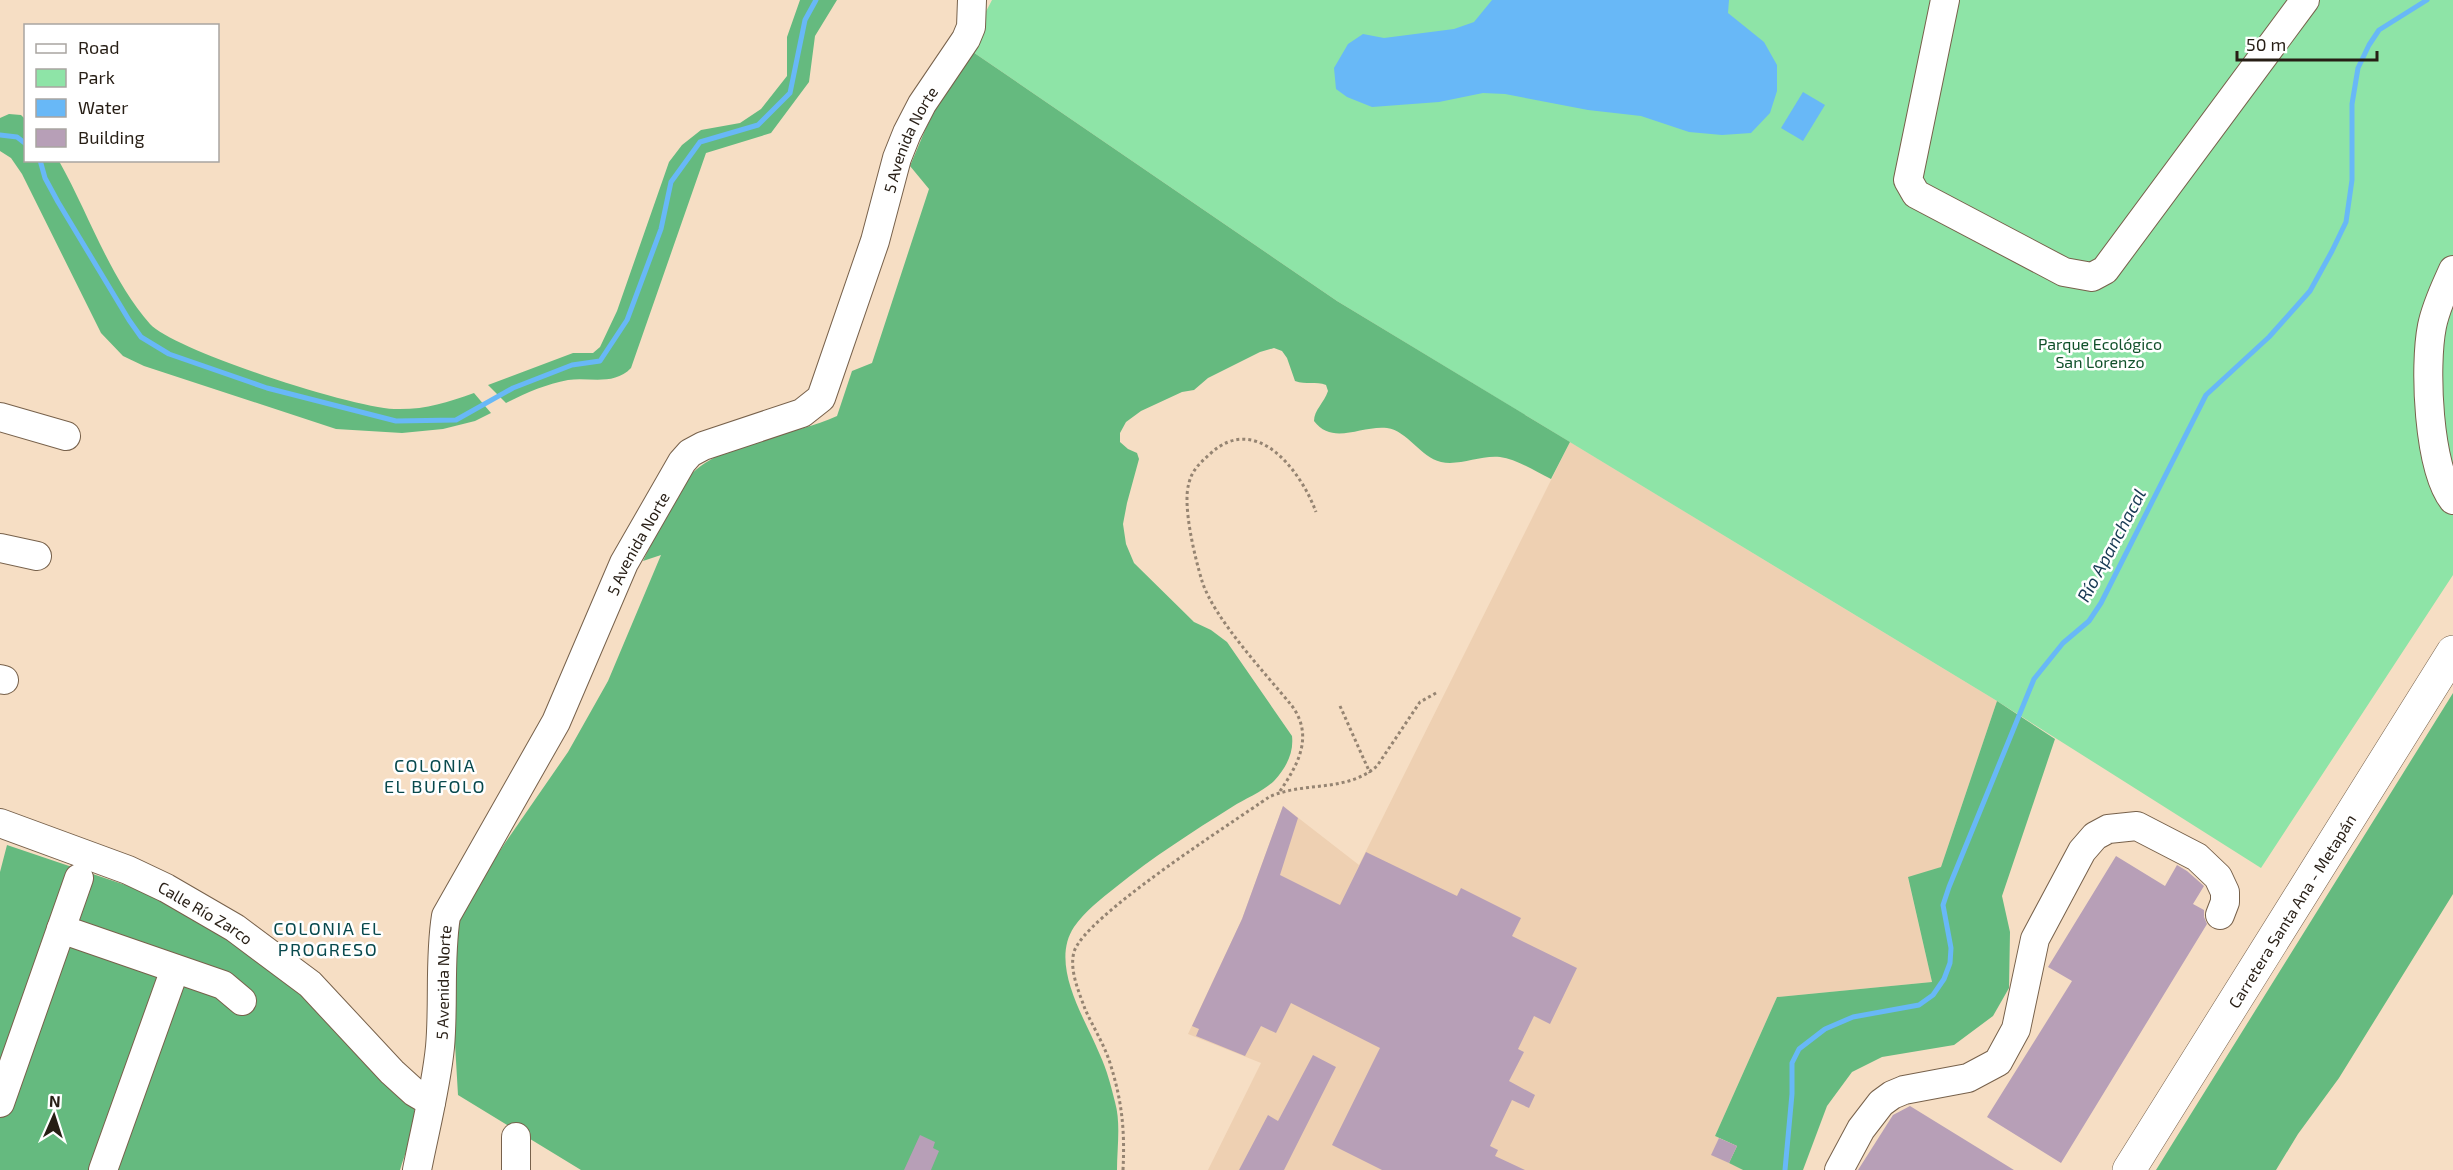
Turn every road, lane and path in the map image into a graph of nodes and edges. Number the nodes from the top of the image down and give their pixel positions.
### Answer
1 (972, 0) edge
2 (1945, 0) edge
3 (2305, 0) edge
4 (2453, 270) edge
5 (0, 417) edge
6 (66, 436) dead end
7 (2453, 501) edge
8 (1316, 512) dead end
9 (0, 548) edge
10 (37, 556) dead end
11 (2453, 652) edge
12 (1436, 693) dead end
13 (1340, 706) dead end
14 (1370, 773) junction
15 (1279, 793) junction
16 (0, 823) edge
17 (79, 878) dead end
18 (2220, 915) dead end
19 (61, 929) junction
20 (175, 969) junction
21 (242, 1001) dead end
22 (431, 1102) junction
23 (0, 1103) edge
24 (516, 1137) dead end
25 (103, 1170) edge
26 (417, 1170) edge
27 (516, 1170) edge
28 (1123, 1170) edge
29 (1839, 1170) edge
30 (2129, 1170) edge

1 - 22 street, 5 Avenida Norte
2 - 3 street
4 - 7 street
5 - 6 street
8 - 15 path
9 - 10 street
11 - 30 main road, Carretera Santa Ana - Metapán
12 - 14 path
13 - 14 path
14 - 15 path
15 - 28 path
16 - 22 street, Calle Río Zarco
17 - 19 street
18 - 29 street
19 - 20 street
19 - 23 street
20 - 21 street
20 - 25 street
22 - 26 street, 5 Avenida Norte
24 - 27 street

